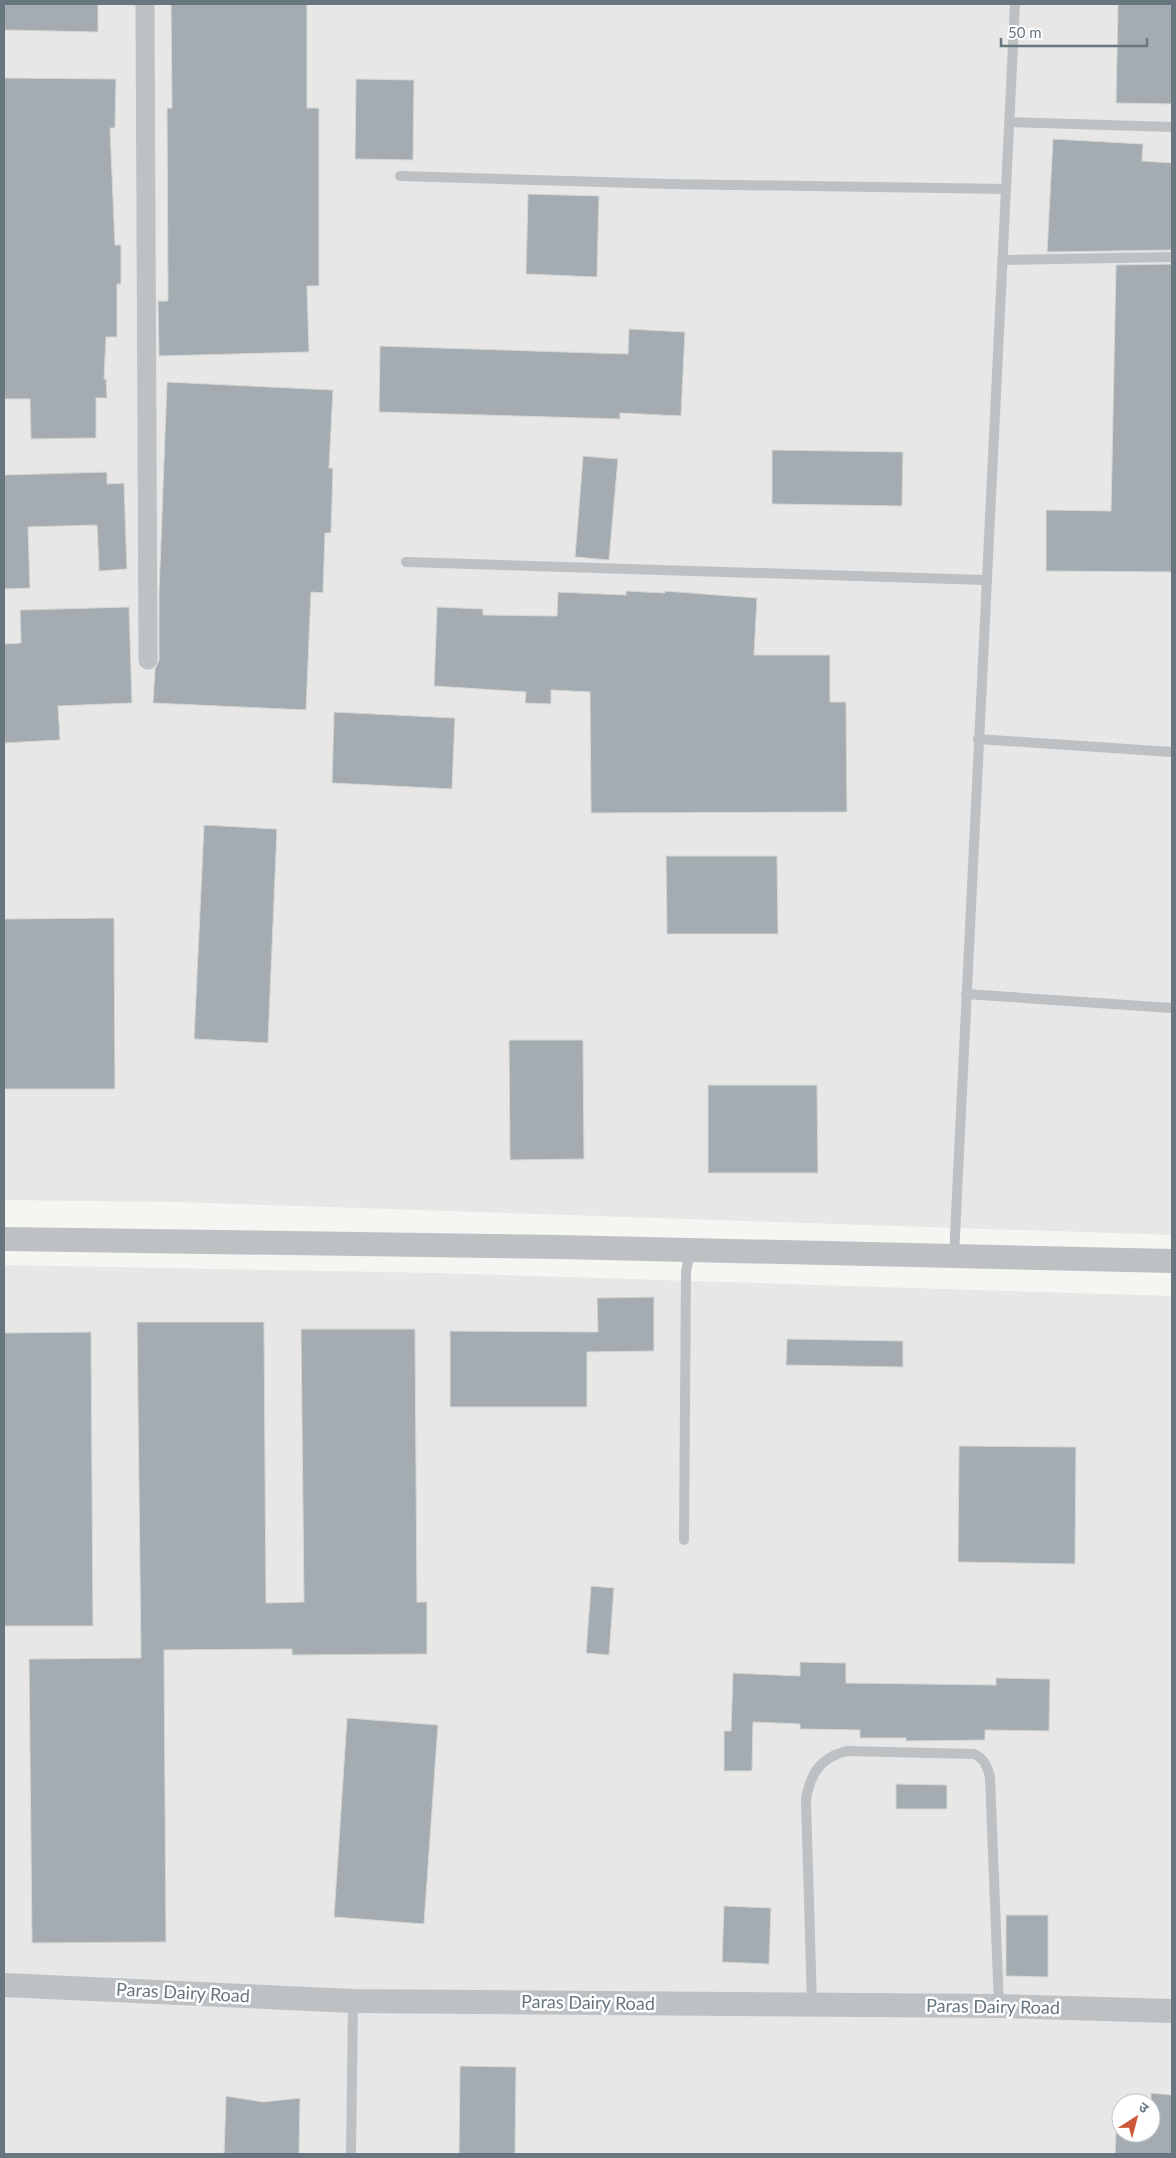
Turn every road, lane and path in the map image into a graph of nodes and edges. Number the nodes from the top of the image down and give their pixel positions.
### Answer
1 (145, 4) edge
2 (1015, 4) edge
3 (1010, 122) junction
4 (1172, 127) edge
5 (400, 176) dead end
6 (1006, 189) junction
7 (1172, 257) edge
8 (1003, 260) junction
9 (406, 562) dead end
10 (985, 580) junction
11 (148, 660) dead end
12 (978, 739) junction
13 (1172, 752) edge
14 (966, 994) junction
15 (1172, 1008) edge
16 (4, 1239) edge
17 (690, 1251) junction
18 (954, 1257) junction
19 (1172, 1260) edge
20 (684, 1540) dead end
21 (4, 1985) edge
22 (353, 2001) junction
23 (812, 2006) junction
24 (998, 2006) junction
25 (1172, 2011) edge
26 (350, 2154) edge

1 - 11 street
2 - 3 lane
3 - 4 lane
3 - 6 lane
5 - 6 lane
6 - 8 lane
7 - 8 lane
8 - 10 lane
9 - 10 lane
10 - 12 lane
12 - 13 lane
12 - 14 lane
14 - 15 lane
14 - 18 lane
16 - 17 street
17 - 18 street
17 - 20 lane
18 - 19 street
21 - 22 street, Paras Dairy Road
22 - 23 street, Paras Dairy Road
22 - 26 lane
23 - 24 street, Paras Dairy Road
23 - 24 lane
24 - 25 street, Paras Dairy Road

